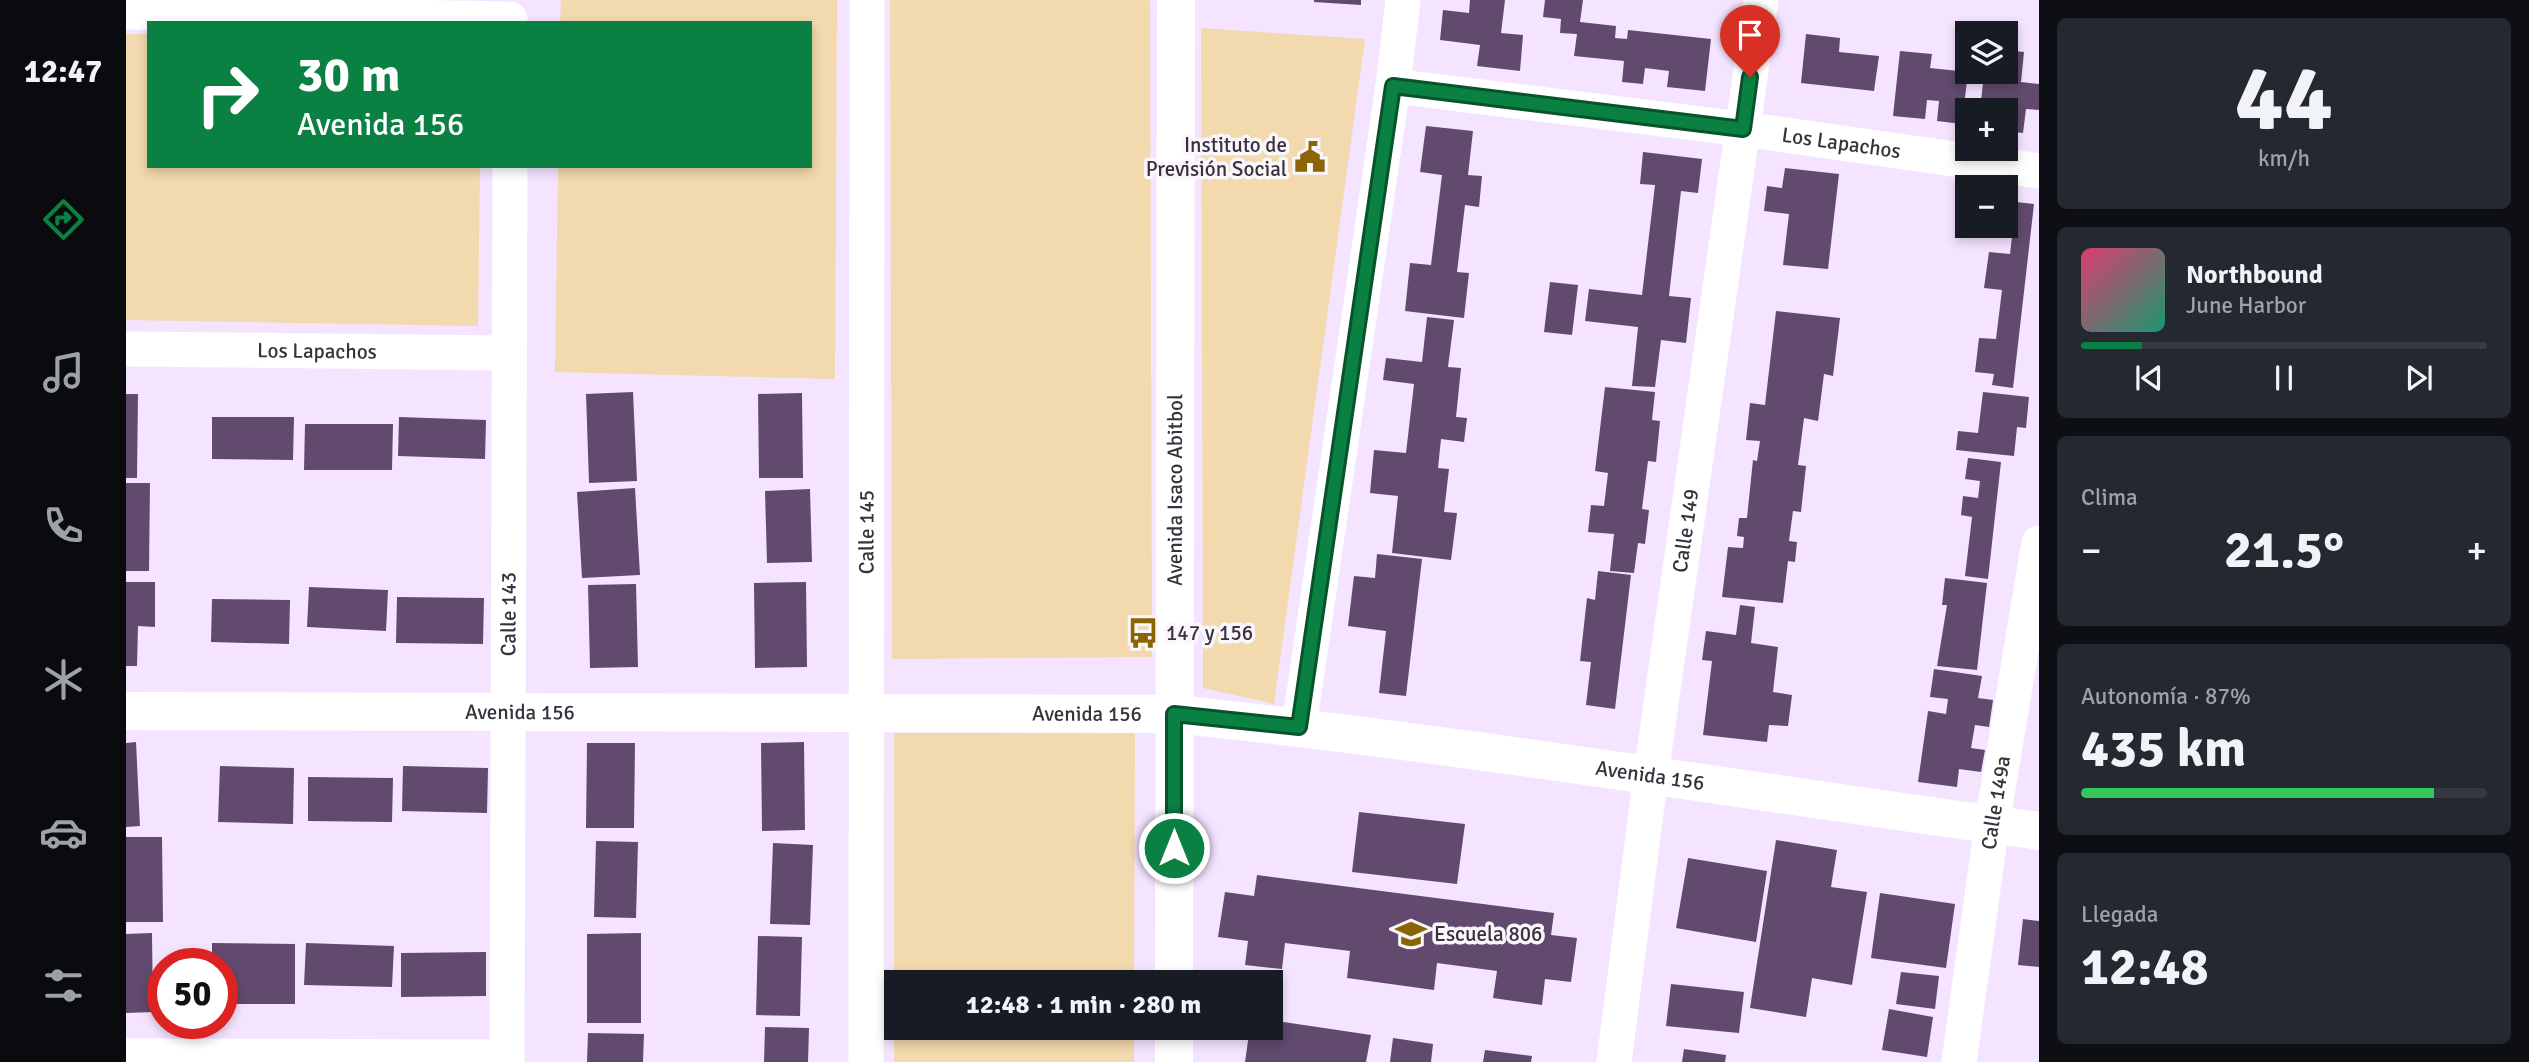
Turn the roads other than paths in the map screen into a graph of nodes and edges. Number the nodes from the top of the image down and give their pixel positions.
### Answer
1 (867, 0) edge
2 (1176, 0) edge
3 (1403, 0) edge
4 (1761, 0) edge
5 (126, 12) edge
6 (510, 14) edge
7 (1393, 86) junction
8 (1743, 129) junction
9 (510, 168) edge
10 (2039, 171) edge
11 (126, 349) edge
12 (509, 353) junction
13 (2039, 543) edge
14 (126, 711) edge
15 (508, 712) junction
16 (867, 713) junction
17 (1174, 714) junction
18 (1299, 727) junction
19 (1651, 774) junction
20 (1992, 824) junction
21 (2039, 831) edge
22 (1174, 970) edge
23 (1174, 1040) edge
24 (126, 1056) edge
25 (507, 1059) edge
26 (866, 1062) edge
27 (1174, 1062) edge
28 (1614, 1062) edge
29 (1959, 1062) edge

1 - 16 street, Calle 145
2 - 17 main road, Avenida Isaco Abitbol
3 - 7 street
4 - 8 street, Calle 149
5 - 6 street
7 - 8 street, Los Lapachos
7 - 18 street
8 - 10 street, Los Lapachos
8 - 19 street, Calle 149
9 - 12 street, Calle 143
11 - 12 street, Los Lapachos
12 - 15 street, Calle 143
13 - 20 street, Calle 149a
14 - 15 main road, Avenida 156
15 - 16 main road, Avenida 156
15 - 25 street, Calle 143
16 - 17 main road, Avenida 156
16 - 26 street, Calle 145
17 - 18 main road, Avenida 156
17 - 22 main road, Avenida Isaco Abitbol
18 - 19 main road, Avenida 156
19 - 20 main road, Avenida 156
19 - 28 street, Calle 149
20 - 21 main road, Avenida 156
20 - 29 street, Calle 149a
23 - 27 main road
24 - 25 street

